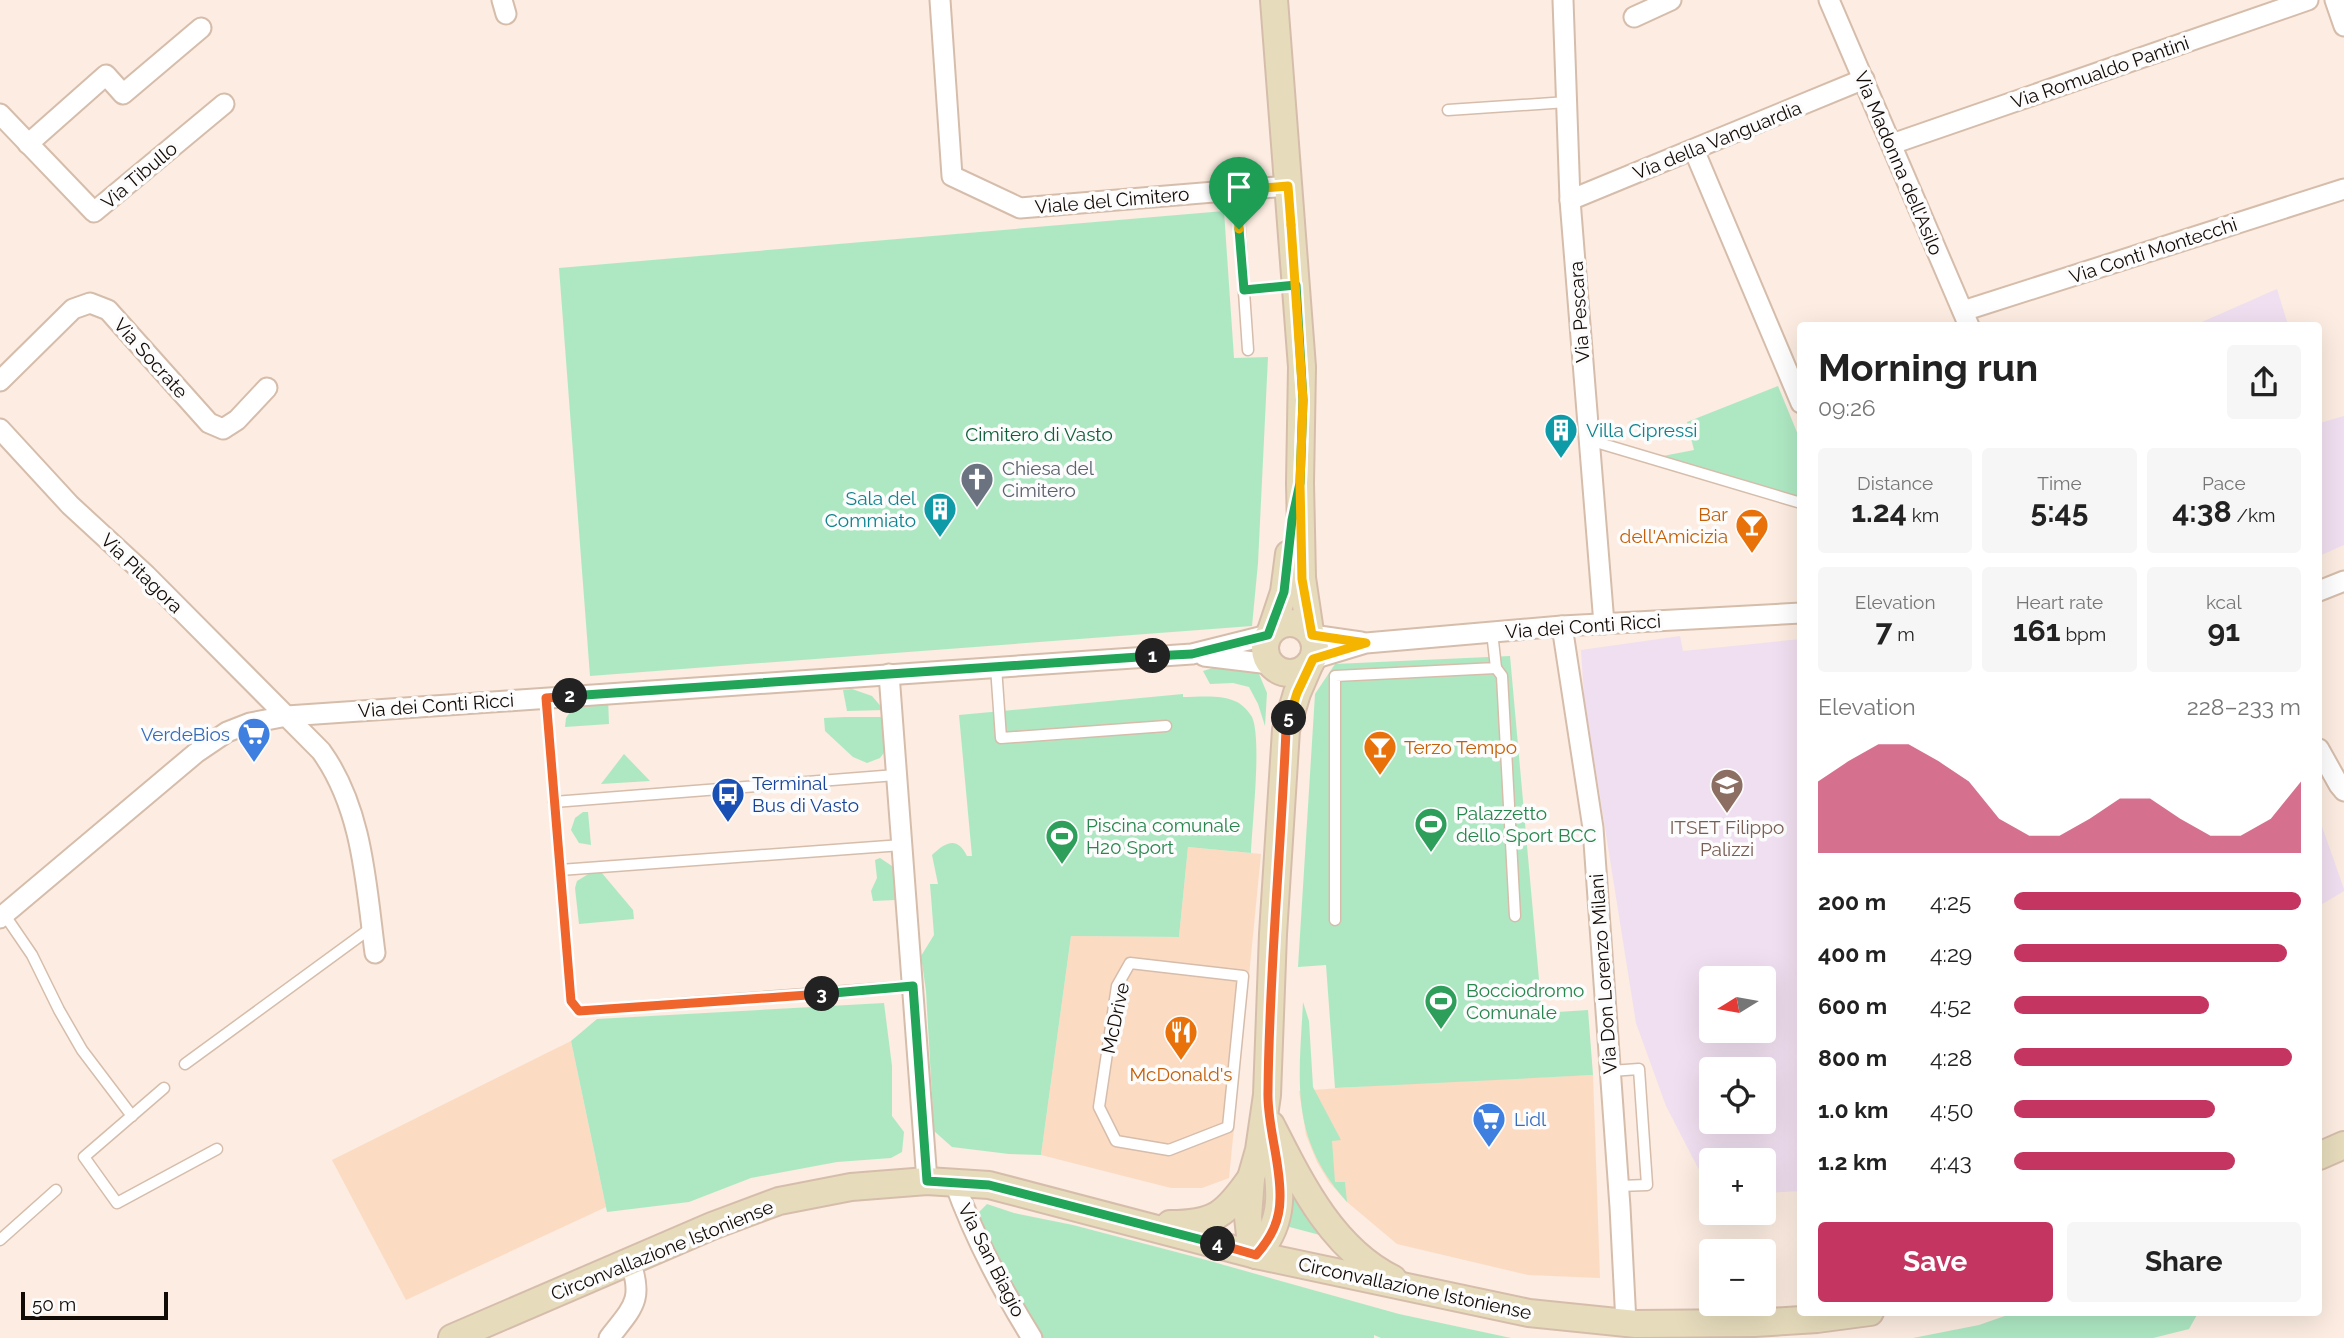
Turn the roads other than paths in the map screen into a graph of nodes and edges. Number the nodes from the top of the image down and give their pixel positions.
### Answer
1 (940, 0) edge
2 (1273, 0) edge
3 (1563, 0) edge
4 (1671, 0) edge
5 (1829, 0) edge
6 (2308, 0) edge
7 (2335, 0) edge
8 (1634, 17) dead end
9 (2344, 26) edge
10 (201, 28) dead end
11 (1864, 79) junction
12 (1567, 102) junction
13 (224, 104) dead end
14 (1448, 110) dead end
15 (1, 116) edge
16 (28, 144) junction
17 (1892, 144) junction
18 (1694, 150) junction
19 (1288, 186) junction
20 (2344, 189) edge
21 (1237, 190) junction
22 (1570, 200) junction
23 (1296, 285) junction
24 (1244, 290) junction
25 (1966, 318) edge
26 (1248, 350) dead end
27 (0, 381) edge
28 (267, 388) dead end
29 (1797, 394) edge
30 (1, 433) edge
31 (1589, 440) junction
32 (1300, 483) junction
33 (1797, 502) edge
34 (2344, 581) edge
35 (2322, 590) edge
36 (1797, 612) edge
37 (1604, 624) junction
38 (1562, 626) junction
39 (1492, 632) junction
40 (1270, 633) junction
41 (1312, 647) junction
42 (1192, 654) junction
43 (1271, 664) junction
44 (996, 667) junction
45 (1496, 668) junction
46 (889, 674) junction
47 (546, 698) junction
48 (287, 716) junction
49 (1166, 726) dead end
50 (1286, 730) junction
51 (2322, 754) edge
52 (896, 775) junction
53 (2344, 791) edge
54 (554, 802) junction
55 (902, 845) junction
56 (560, 870) junction
57 (2, 916) edge
58 (1515, 916) dead end
59 (1335, 920) dead end
60 (372, 927) junction
61 (375, 953) dead end
62 (913, 986) junction
63 (185, 1064) dead end
64 (1611, 1071) junction
65 (164, 1088) dead end
66 (1268, 1095) junction
67 (132, 1116) junction
68 (1271, 1125) junction
69 (1116, 1141) joint
70 (2344, 1145) edge
71 (217, 1149) dead end
72 (2322, 1155) edge
73 (1251, 1178) junction
74 (927, 1181) junction
75 (954, 1181) junction
76 (1619, 1186) junction
77 (56, 1190) dead end
78 (1131, 1220) junction
79 (0, 1240) edge
80 (1256, 1255) junction
81 (630, 1261) junction
82 (1410, 1287) junction
83 (1844, 1316) edge
84 (1626, 1323) junction
85 (453, 1338) edge
86 (609, 1338) edge
87 (1032, 1338) edge

1 - 21 street, Viale del Cimitero
2 - 19 main road
3 - 12 street, Via Pescara
4 - 8 street
5 - 11 street, Via Madonna dell'Asilo
6 - 17 street, Via Romualdo Pantini
7 - 9 street
10 - 16 street
11 - 17 street, Via Madonna dell'Asilo
11 - 18 street, Via della Vanguardia
12 - 14 lane
12 - 22 street, Via Pescara
13 - 16 street, Via Tibullo
15 - 16 street, Via Tibullo
17 - 25 street, Via Madonna dell'Asilo
18 - 22 street, Via della Vanguardia
18 - 29 street
19 - 21 street, Viale del Cimitero
19 - 23 main road
20 - 25 street, Via Conti Montecchi
21 - 24 lane
22 - 31 street, Via Pescara
23 - 24 lane
23 - 32 main road
24 - 26 lane
27 - 28 street, Via Socrate
30 - 48 street, Via Pitagora
31 - 33 lane
31 - 37 street, Via Pescara
32 - 40 main road
32 - 41 main road
34 - 35 street
36 - 37 street, Via dei Conti Ricci
37 - 38 street, Via dei Conti Ricci
38 - 39 street, Via dei Conti Ricci
38 - 64 street, Via Don Lorenzo Milani
39 - 41 street, Via dei Conti Ricci
39 - 45 lane
40 - 41 main road
40 - 42 street, Via dei Conti Ricci
40 - 43 main road
41 - 43 main road
41 - 50 main road
42 - 43 street, Via dei Conti Ricci
42 - 44 street, Via dei Conti Ricci
43 - 50 main road
44 - 46 street, Via dei Conti Ricci
44 - 49 lane
45 - 58 lane
45 - 59 lane
46 - 47 street, Via dei Conti Ricci
46 - 52 street
47 - 48 street, Via dei Conti Ricci
47 - 54 lane
48 - 57 street, Via dei Conti Ricci
48 - 60 street, Via Pitagora
50 - 66 main road
51 - 53 street
52 - 54 lane
52 - 55 street
54 - 56 lane
55 - 56 lane
55 - 62 street
56 - 62 lane
57 - 67 lane
60 - 61 street, Via Pitagora
60 - 63 lane
62 - 74 street
64 - 76 street, Via Don Lorenzo Milani
64 - 76 lane
65 - 67 lane
66 - 68 main road
66 - 73 main road
67 - 71 lane
68 - 80 main road
68 - 82 main road
69 - 69 lane, McDrive
70 - 72 main road
73 - 78 main road
73 - 80 main road
74 - 75 main road, Circonvallazione Istoniense
74 - 81 main road, Circonvallazione Istoniense
75 - 78 main road, Circonvallazione Istoniense
75 - 87 street, Via San Biagio
76 - 84 street, Via Don Lorenzo Milani
77 - 79 lane
78 - 80 main road, Circonvallazione Istoniense
80 - 82 main road, Circonvallazione Istoniense
81 - 85 main road, Circonvallazione Istoniense
81 - 86 street
82 - 84 main road, Circonvallazione Istoniense
83 - 84 main road, Circonvallazione Istoniense

